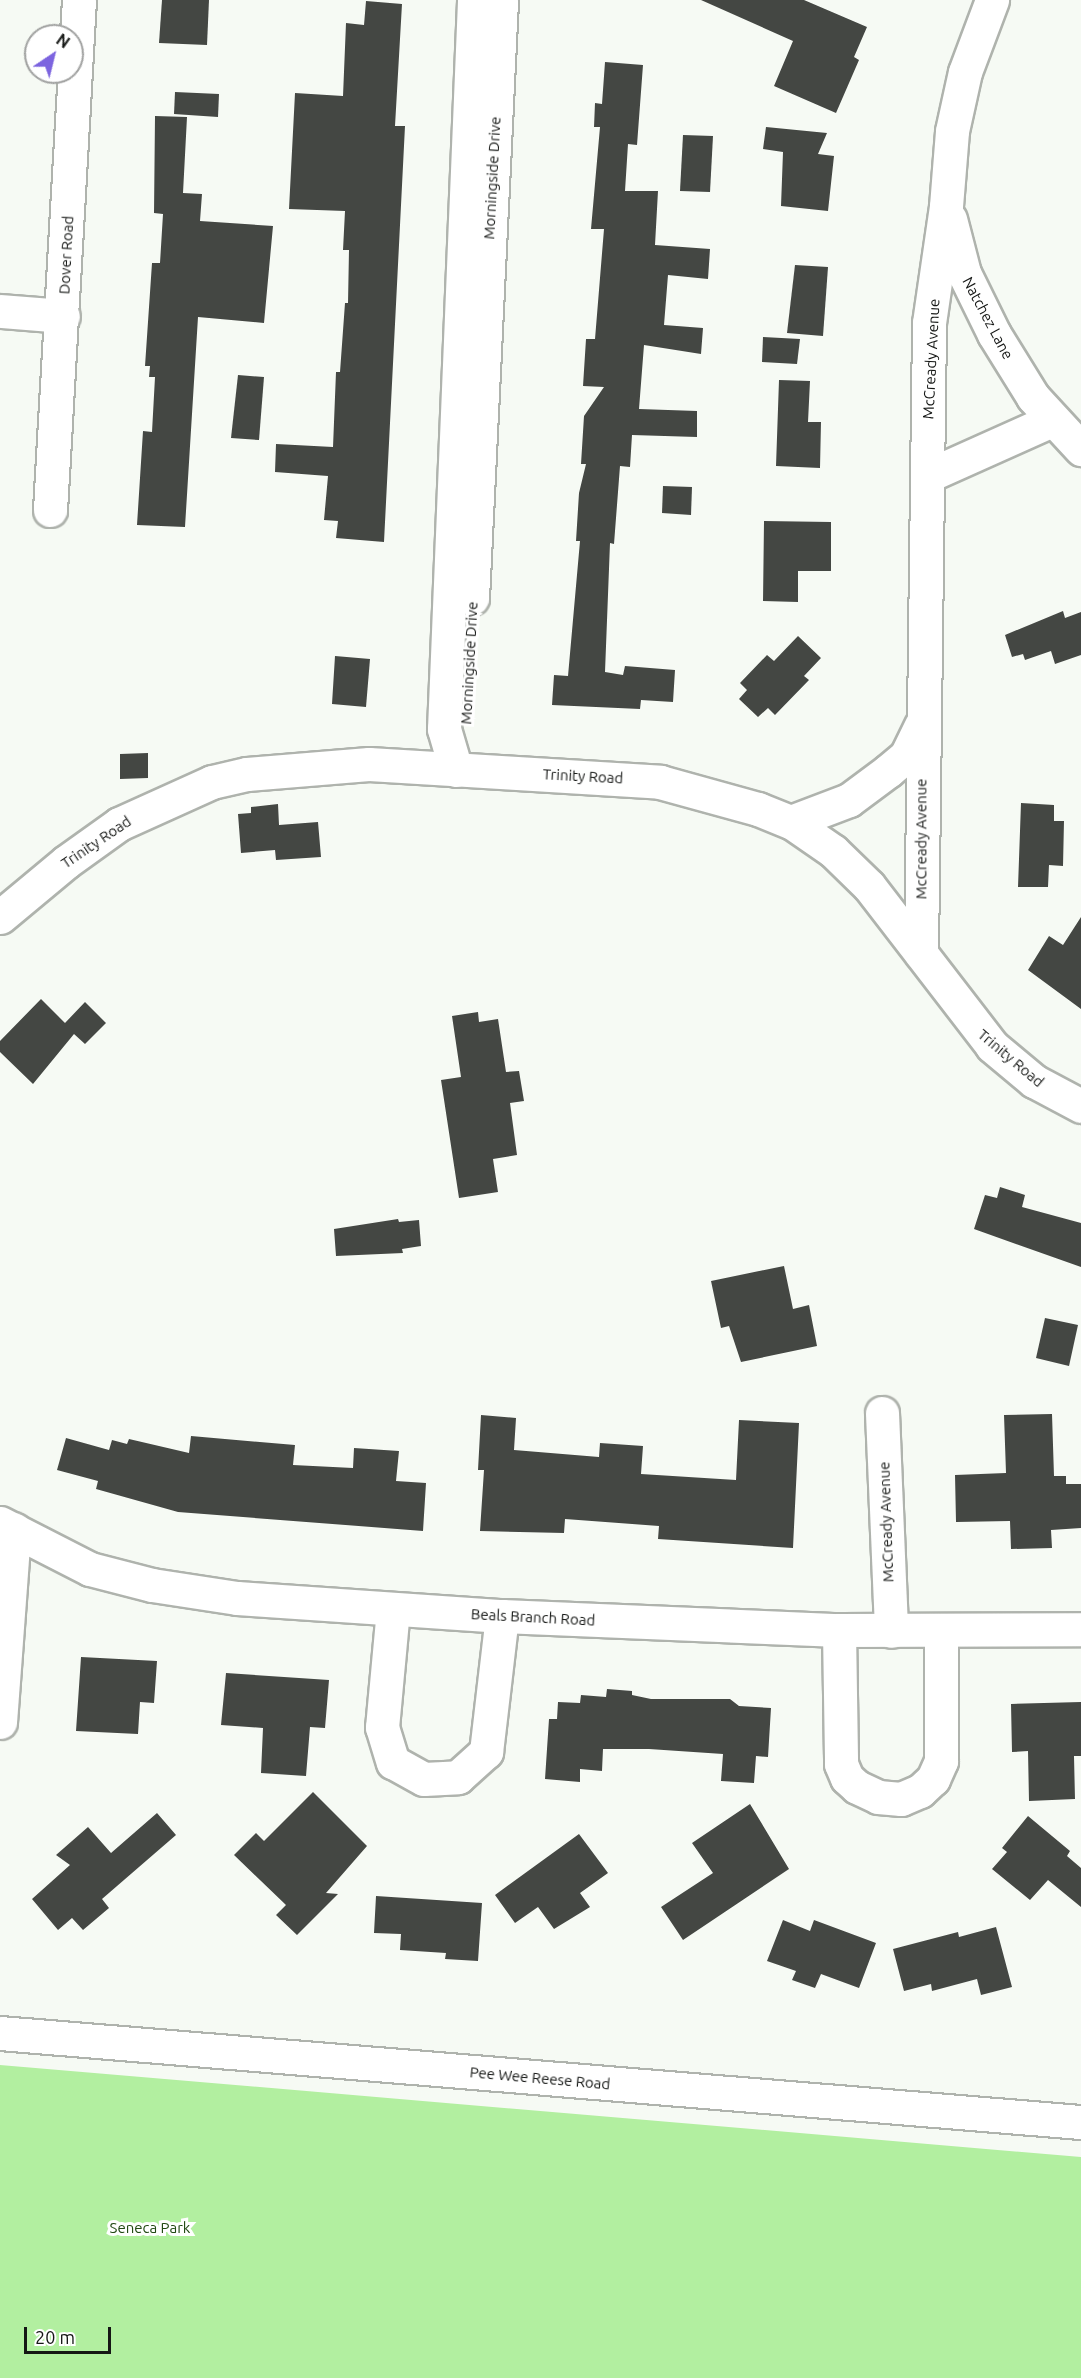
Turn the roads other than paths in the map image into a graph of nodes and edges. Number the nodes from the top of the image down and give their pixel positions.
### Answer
1 (79, 0) edge
2 (474, 0) edge
3 (501, 0) edge
4 (992, 0) edge
5 (946, 206) junction
6 (0, 311) edge
7 (63, 316) junction
8 (1052, 420) junction
9 (1081, 449) edge
10 (927, 476) junction
11 (50, 510) dead end
12 (921, 725) junction
13 (456, 770) junction
14 (791, 822) junction
15 (0, 917) edge
16 (921, 953) junction
17 (1081, 1106) edge
18 (882, 1413) dead end
19 (7, 1527) edge
20 (393, 1609) junction
21 (502, 1616) junction
22 (1081, 1629) edge
23 (839, 1630) junction
24 (941, 1630) junction
25 (891, 1631) junction
26 (0, 1722) edge
27 (0, 2033) edge
28 (1081, 2122) edge

1 - 7 street, Dover Road
2 - 13 street, Morningside Drive
3 - 13 street, Morningside Drive
4 - 5 street, McCready Avenue
5 - 8 street, Natchez Lane
5 - 10 street, McCready Avenue
6 - 7 street
7 - 11 street, Dover Road
8 - 9 street, Natchez Lane
8 - 10 street
10 - 12 street, McCready Avenue
12 - 14 street, McCready Avenue
12 - 16 street, McCready Avenue
13 - 14 street, Trinity Road
13 - 15 street, Trinity Road
14 - 16 street, Trinity Road
16 - 17 street, Trinity Road
18 - 25 street, McCready Avenue
19 - 20 street, Beals Branch Road
19 - 26 street
20 - 21 street, Beals Branch Road
20 - 21 street
21 - 23 street, Beals Branch Road
22 - 24 street, Beals Branch Road
23 - 24 street
23 - 25 street, Beals Branch Road
24 - 25 street, Beals Branch Road
27 - 28 street, Pee Wee Reese Road

